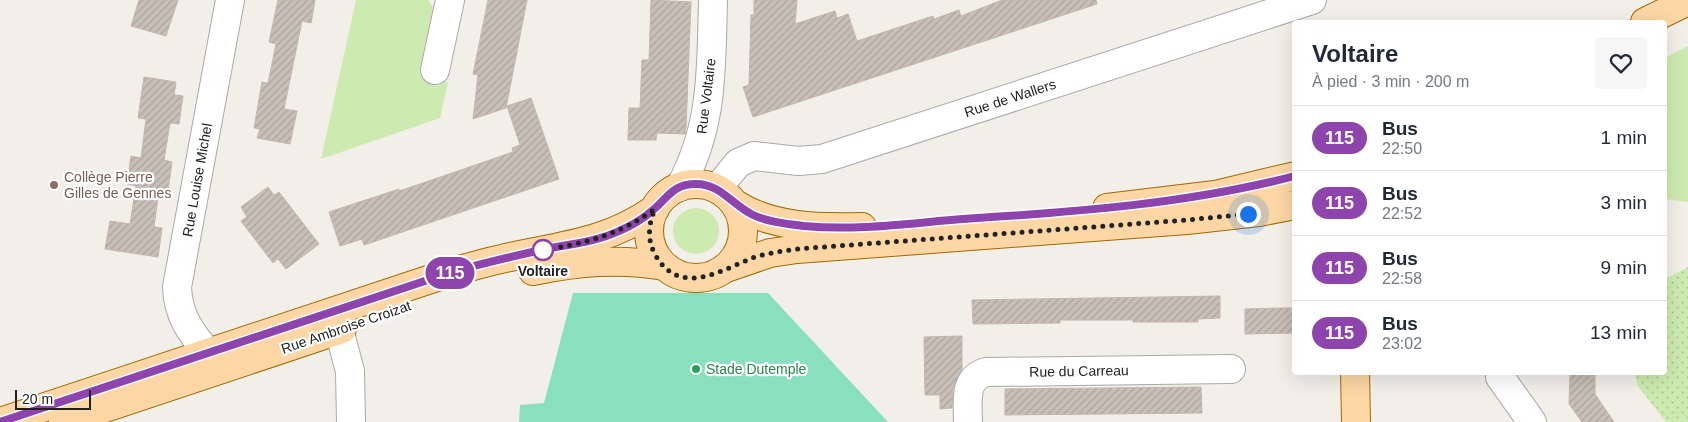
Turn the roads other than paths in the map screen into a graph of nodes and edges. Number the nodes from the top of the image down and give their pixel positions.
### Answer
1 (230, 0) edge
2 (450, 0) edge
3 (713, 0) edge
4 (1312, 0) edge
5 (1688, 1) edge
6 (1653, 20) edge
7 (434, 70) dead end
8 (1292, 177) edge
9 (680, 187) junction
10 (726, 197) junction
11 (1292, 206) edge
12 (655, 209) junction
13 (664, 266) junction
14 (726, 268) junction
15 (339, 330) junction
16 (208, 353) junction
17 (1231, 369) dead end
18 (1356, 375) edge
19 (1500, 377) dead end
20 (0, 422) edge
21 (63, 422) edge
22 (351, 422) edge
23 (968, 422) edge
24 (1356, 422) edge
25 (1532, 422) edge

1 - 16 street, Rue Louise Michel
2 - 7 street
3 - 9 street, Rue Voltaire
4 - 10 street, Rue de Wallers
5 - 6 main road
8 - 10 main road
9 - 10 main road
9 - 12 main road
10 - 14 main road
11 - 14 main road
12 - 13 main road
12 - 16 main road, Rue Ambroise Croizat
13 - 14 main road
13 - 15 main road, Rue Ambroise Croizat
15 - 21 main road, Rue Ambroise Croizat
15 - 22 street
16 - 20 main road, Rue Ambroise Croizat
17 - 23 street, Rue du Carreau
18 - 24 main road
19 - 25 street

